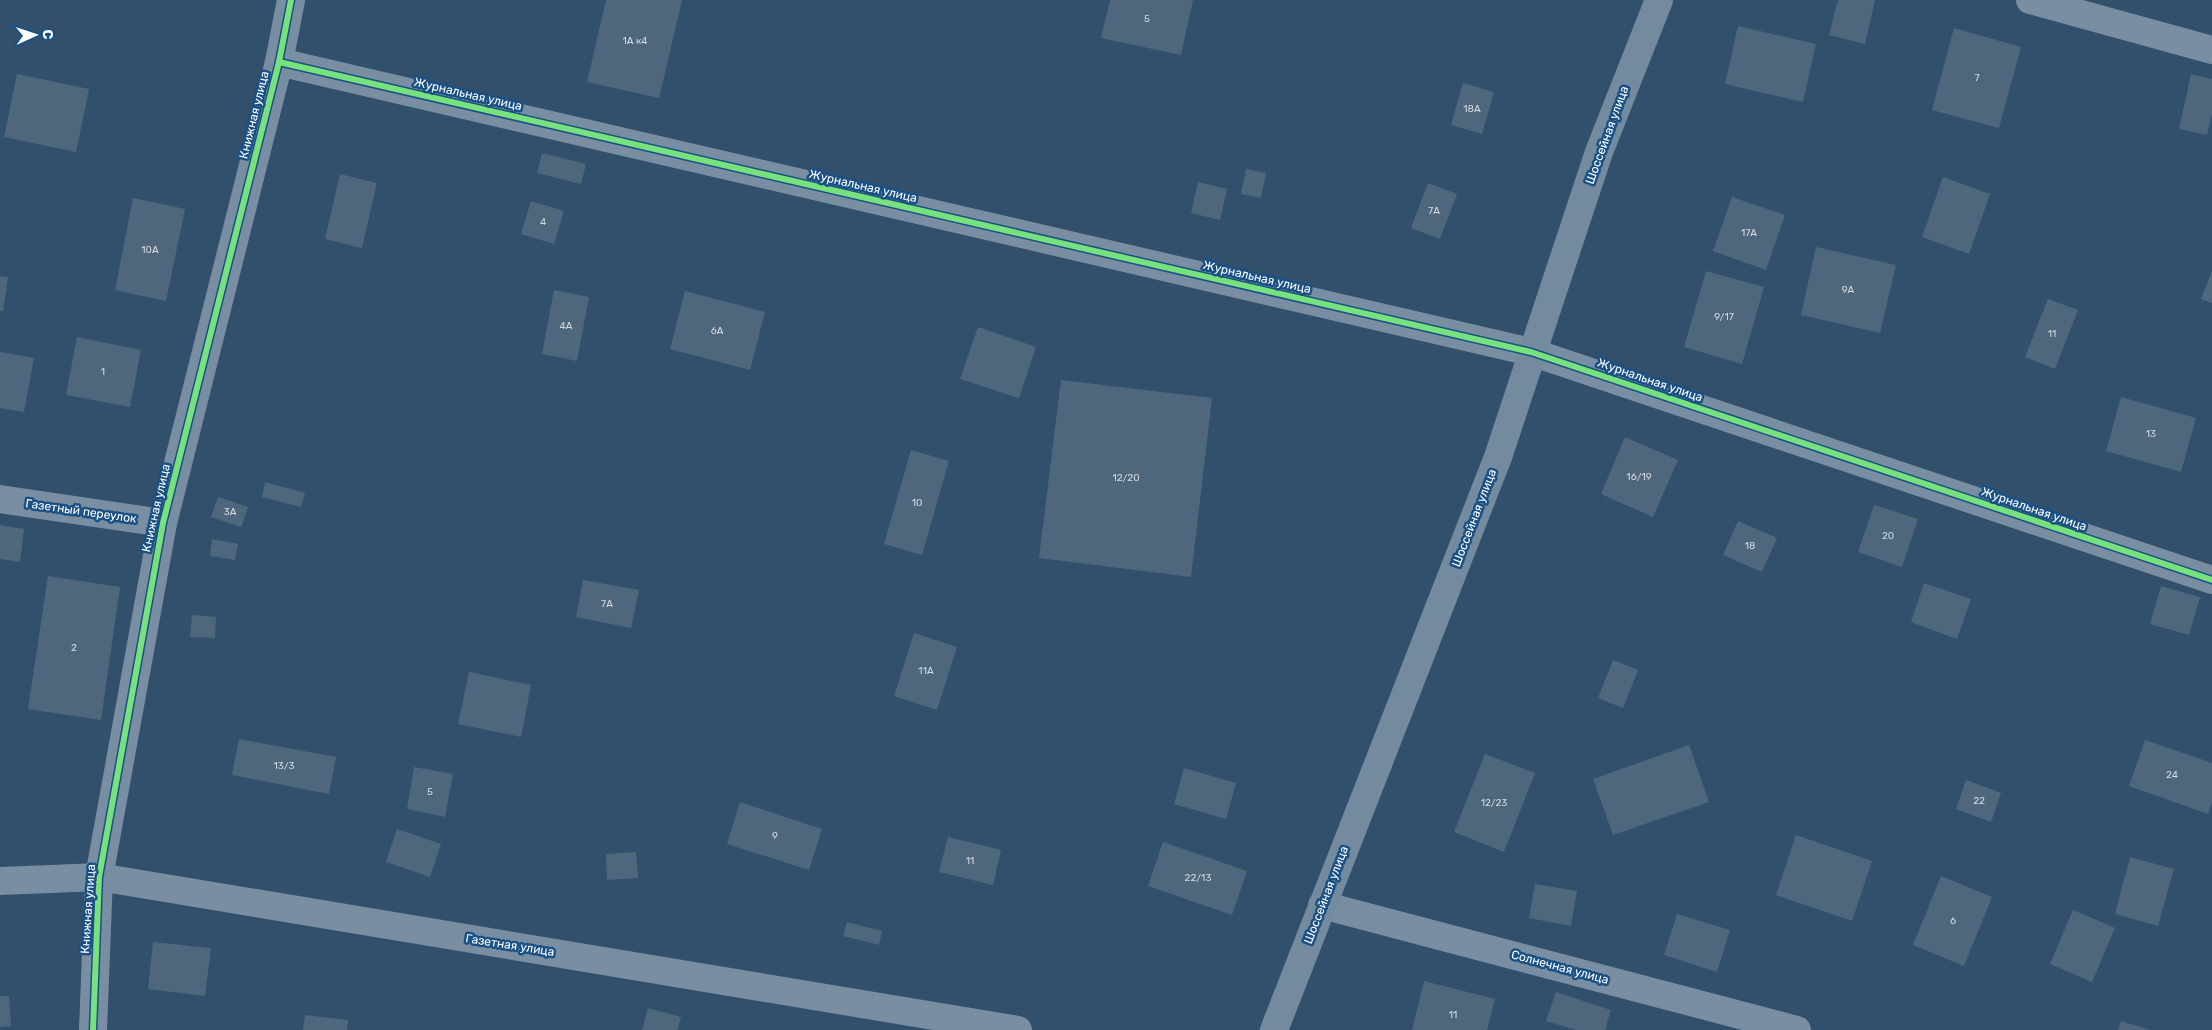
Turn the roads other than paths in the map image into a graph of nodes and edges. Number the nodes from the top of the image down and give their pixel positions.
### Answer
1 (291, 0) edge
2 (1659, 0) edge
3 (2030, 0) edge
4 (2212, 50) edge
5 (279, 62) junction
6 (1532, 352) junction
7 (0, 499) edge
8 (163, 523) junction
9 (2212, 580) edge
10 (99, 876) junction
11 (0, 881) edge
12 (1322, 905) junction
13 (93, 1030) edge
14 (1018, 1030) edge
15 (1274, 1030) edge
16 (1797, 1030) edge

1 - 5 street, Книжная улица
2 - 6 main road, Шоссейная улица
3 - 4 street
5 - 6 street, Журнальная улица
5 - 8 street, Книжная улица
6 - 9 street, Журнальная улица
6 - 12 main road, Шоссейная улица
7 - 8 street, Газетный переулок
8 - 10 street, Книжная улица
10 - 11 street, Газетная улица
10 - 13 street, Книжная улица
10 - 14 street, Газетная улица
12 - 15 main road, Шоссейная улица
12 - 16 street, Солнечная улица

